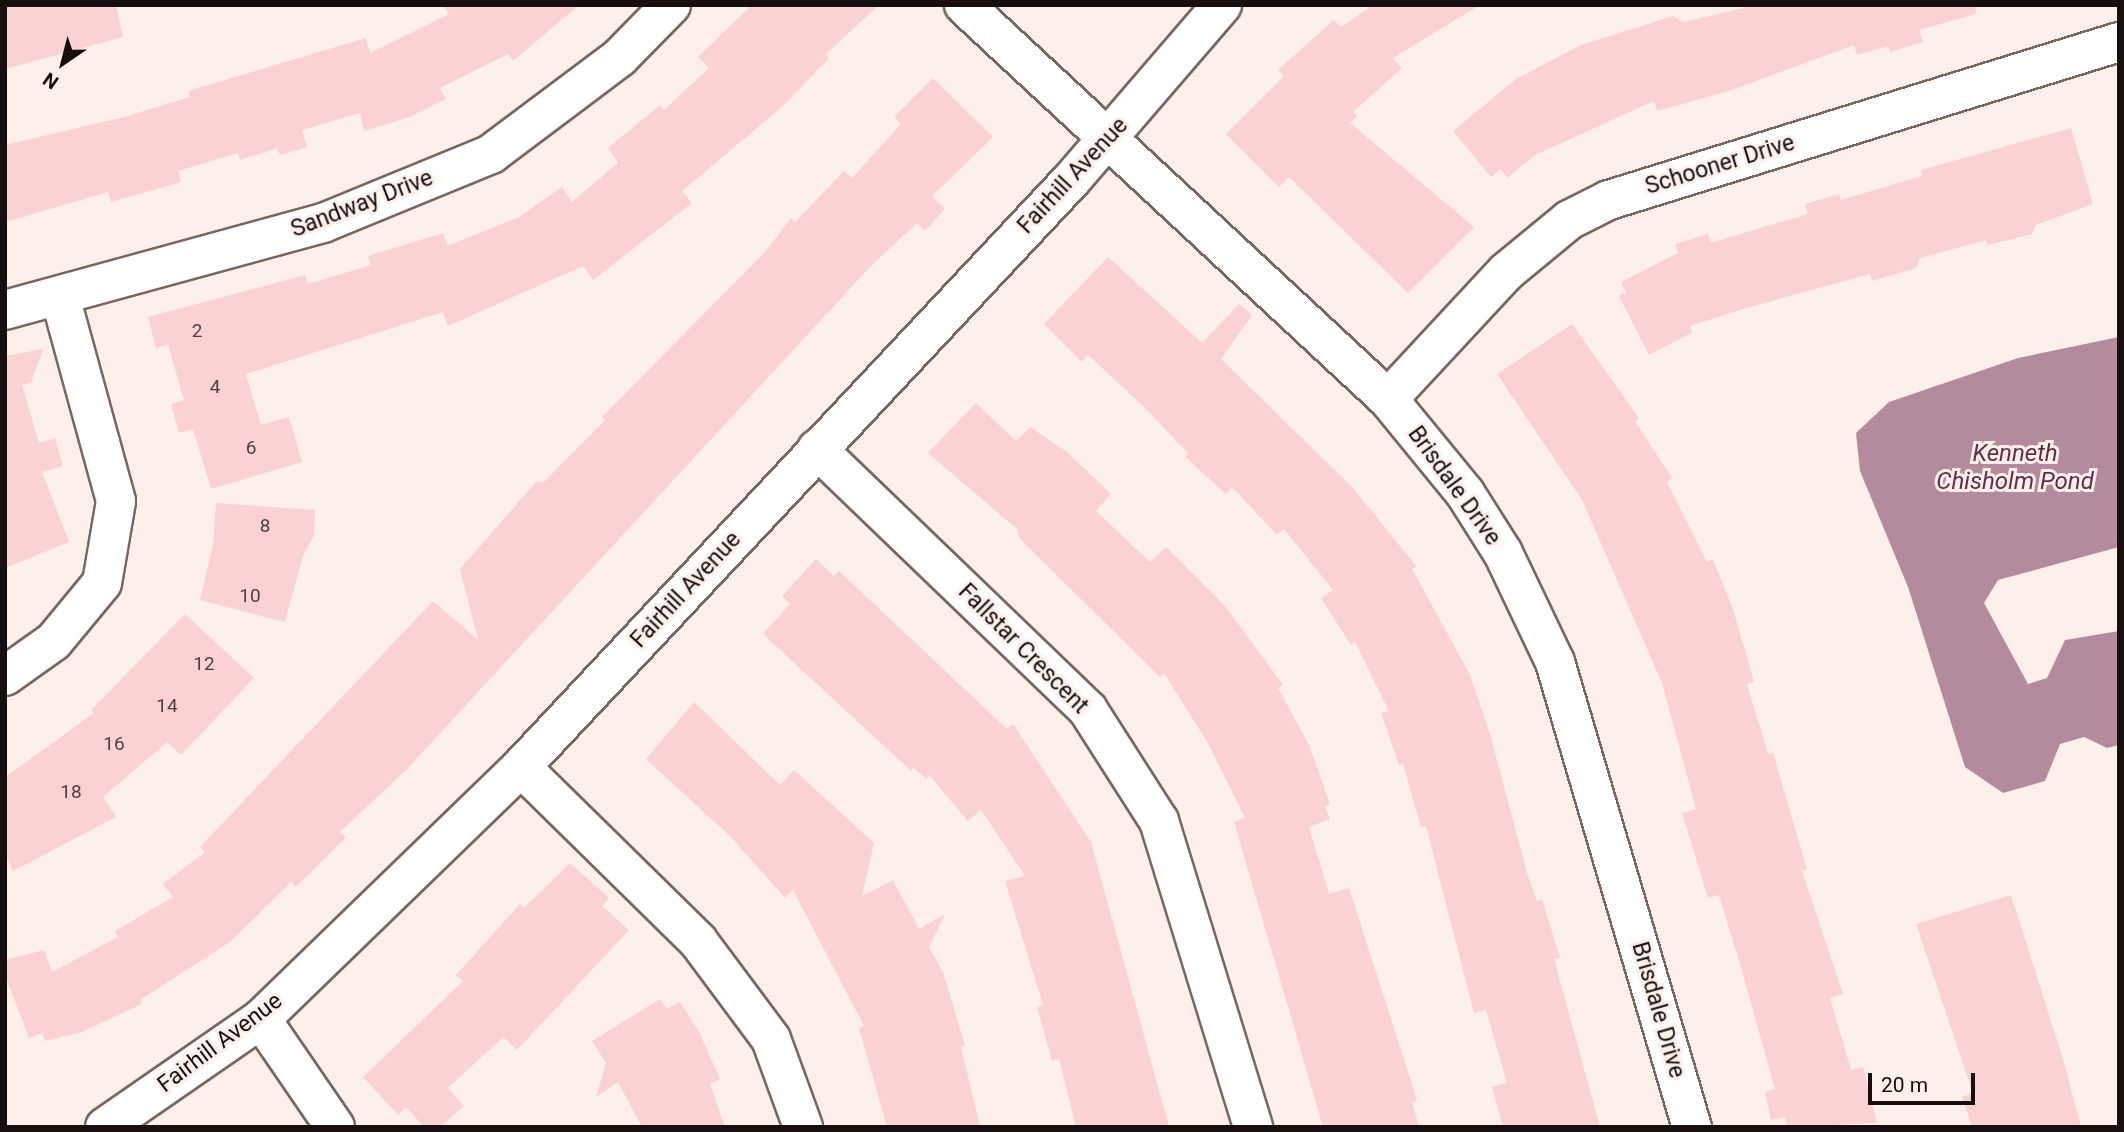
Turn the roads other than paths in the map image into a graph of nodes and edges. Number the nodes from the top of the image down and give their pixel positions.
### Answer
1 (671, 5) edge
2 (964, 5) edge
3 (1222, 5) edge
4 (2119, 42) edge
5 (1107, 141) junction
6 (60, 296) junction
7 (5, 310) edge
8 (1388, 399) junction
9 (817, 449) junction
10 (5, 676) edge
11 (521, 767) junction
12 (261, 1019) junction
13 (105, 1127) edge
14 (334, 1127) edge
15 (803, 1127) edge
16 (1253, 1127) edge
17 (1692, 1127) edge

1 - 6 street, Sandway Drive
2 - 5 street, Brisdale Drive
3 - 5 street, Fairhill Avenue
4 - 8 street, Schooner Drive
5 - 8 street, Brisdale Drive
5 - 9 street, Fairhill Avenue
6 - 7 street, Sandway Drive
6 - 10 street
8 - 17 street, Brisdale Drive
9 - 11 street, Fairhill Avenue
9 - 16 street, Fallstar Crescent
11 - 12 street, Fairhill Avenue
11 - 15 street
12 - 13 street, Fairhill Avenue
12 - 14 street

